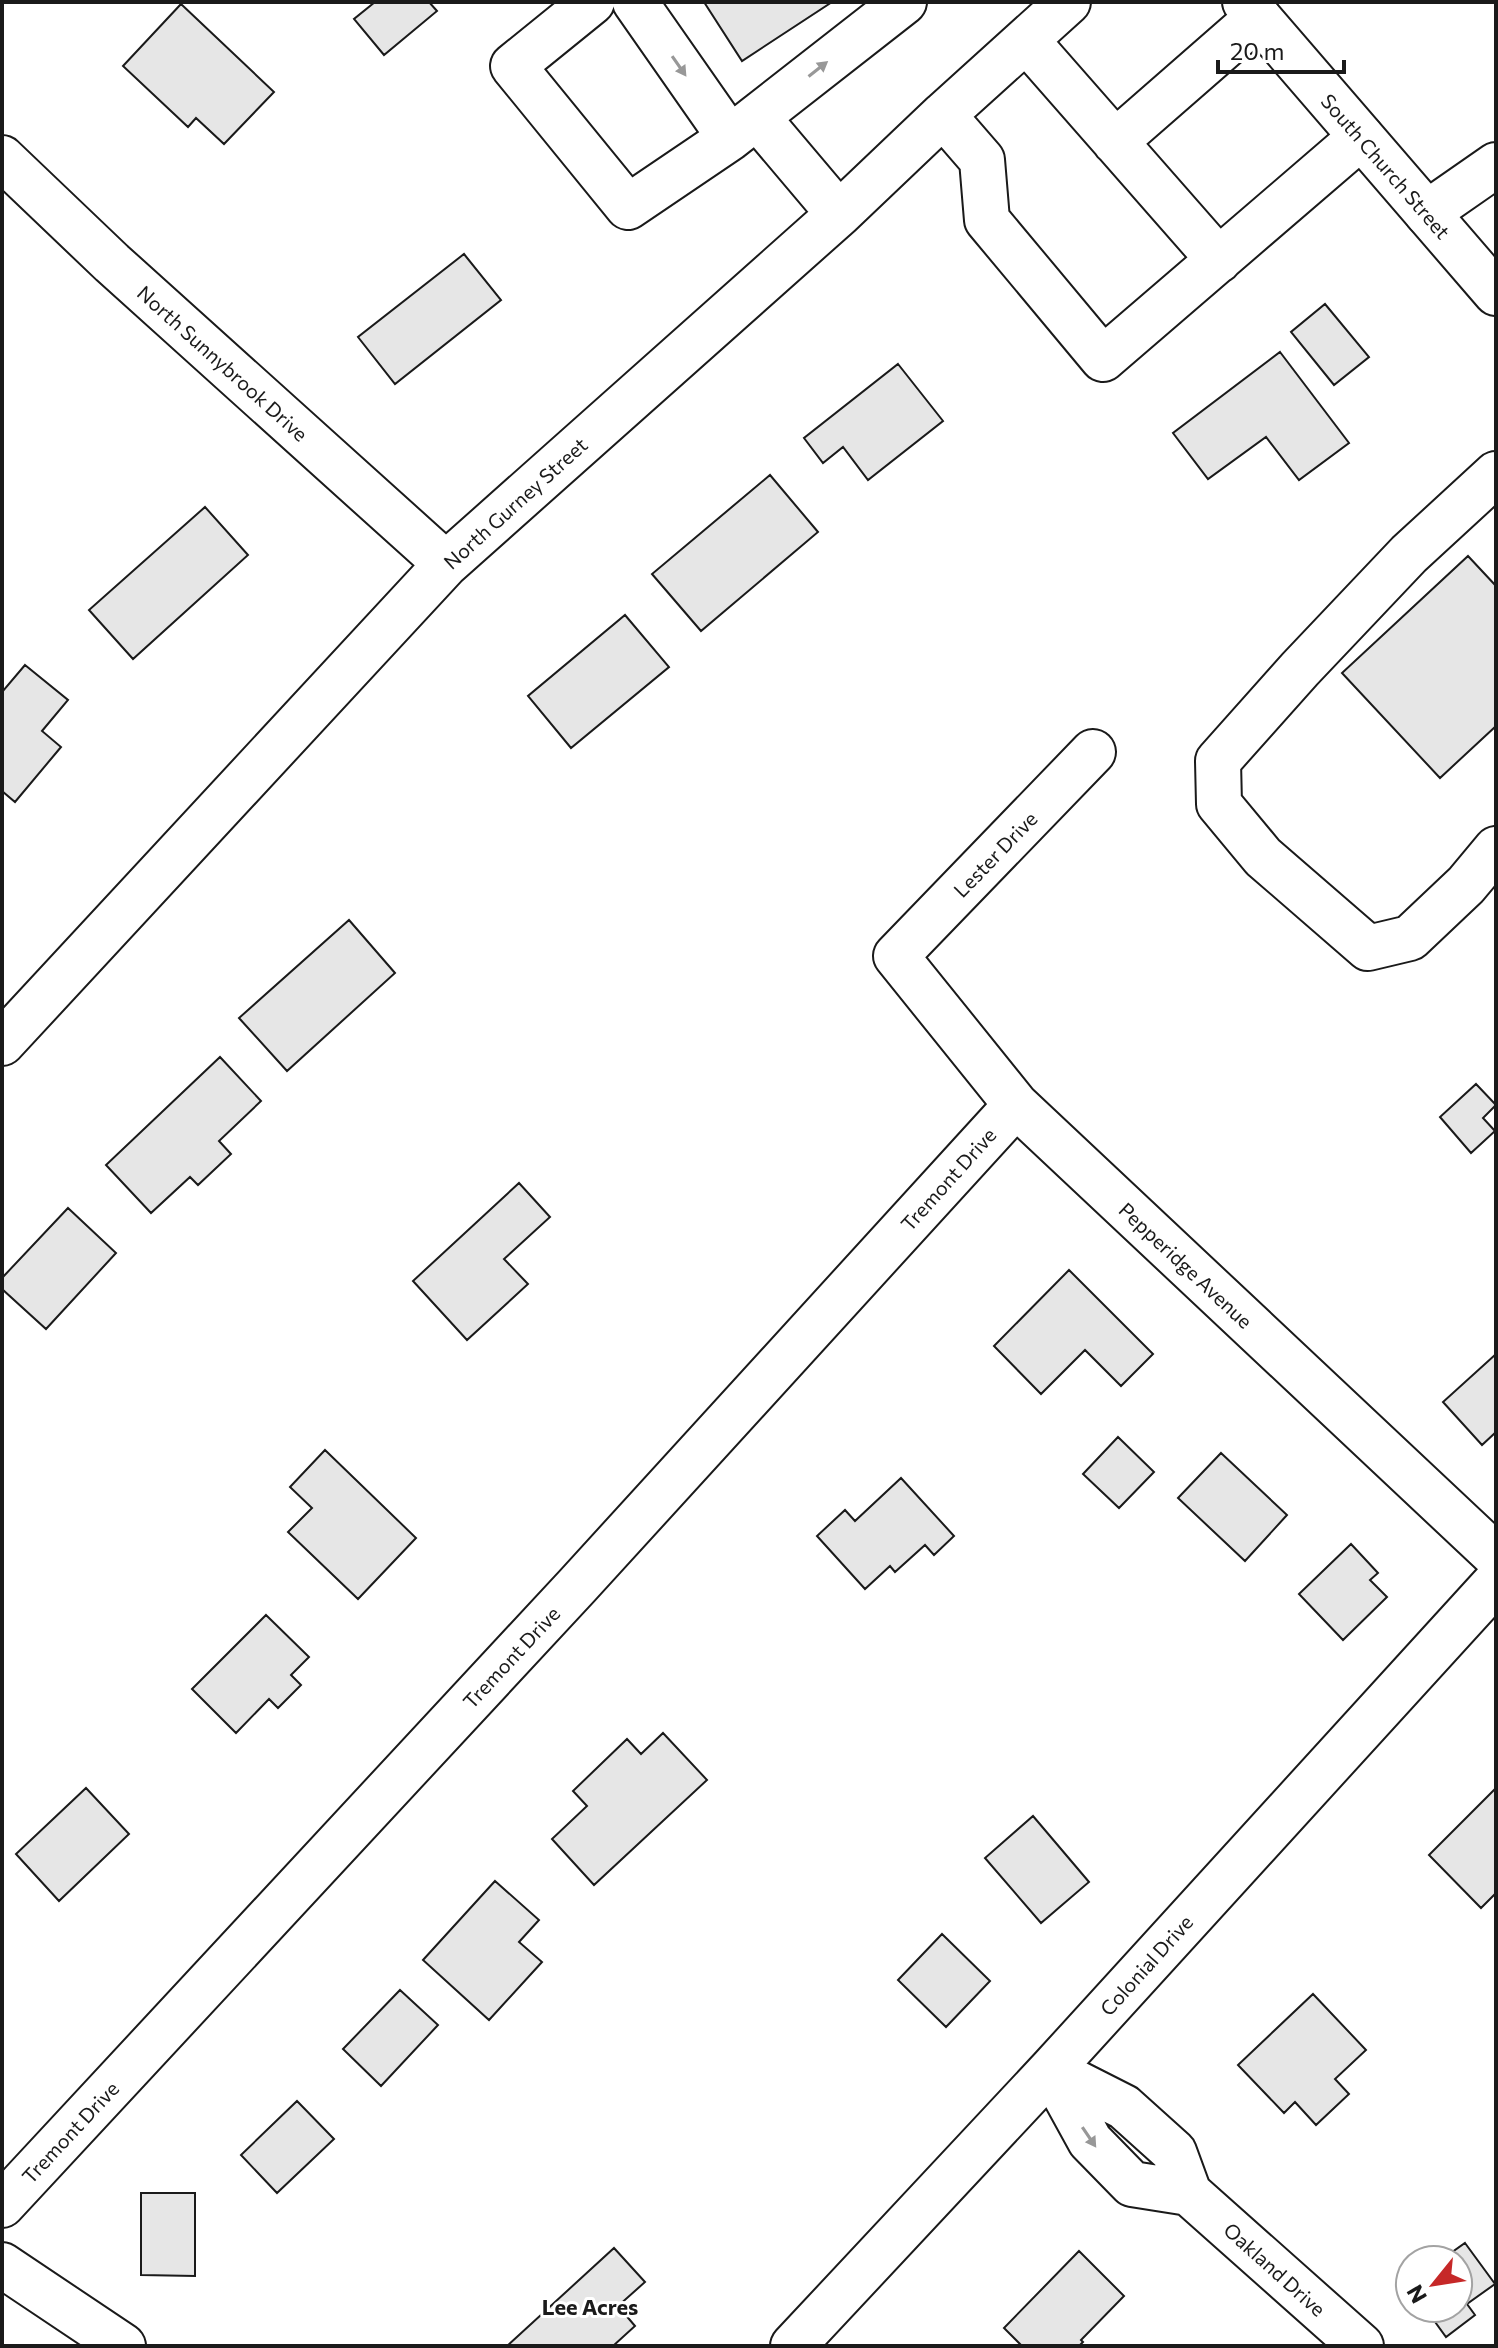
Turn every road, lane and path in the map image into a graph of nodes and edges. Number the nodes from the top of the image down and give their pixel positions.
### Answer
1 (592, 2) edge
2 (635, 2) edge
3 (904, 2) edge
4 (1068, 2) edge
5 (1251, 10) edge
6 (1026, 40) junction
7 (943, 115) junction
8 (743, 128) junction
9 (1361, 137) junction
10 (1115, 142) junction
11 (2, 158) edge
12 (1496, 165) edge
13 (1427, 213) junction
14 (839, 214) junction
15 (1219, 260) junction
16 (1496, 293) edge
17 (1496, 474) edge
18 (446, 564) junction
19 (1093, 752) dead end
20 (1496, 849) edge
21 (896, 956) joint
22 (2, 1043) edge
23 (1016, 1105) junction
24 (1496, 1556) edge
25 (1496, 1582) edge
26 (1051, 2070) junction
27 (2, 2205) edge
28 (2, 2265) edge
29 (123, 2346) edge
30 (793, 2346) edge
31 (1361, 2346) edge

1 - 8 street
2 -> 8 street
8 -> 3 street
4 - 6 street, North Gurney Street
5 - 9 street, South Church Street
5 - 10 street
6 - 7 street, North Gurney Street
6 - 10 street
7 - 14 street, North Gurney Street
7 - 15 street
8 - 14 street
9 - 13 street, South Church Street
9 - 15 street
10 - 15 street
11 - 18 street, North Sunnybrook Drive
12 - 13 street
13 - 16 street, South Church Street
14 - 18 street, North Gurney Street
17 - 20 street
18 - 22 street, North Gurney Street
19 - 21 street, Lester Drive
21 - 23 street, Pepperidge Avenue
23 - 24 street, Pepperidge Avenue
23 - 27 street, Tremont Drive
25 - 26 street, Colonial Drive
26 - 30 street, Colonial Drive
26 - 31 street, Oakland Drive
28 - 29 street

